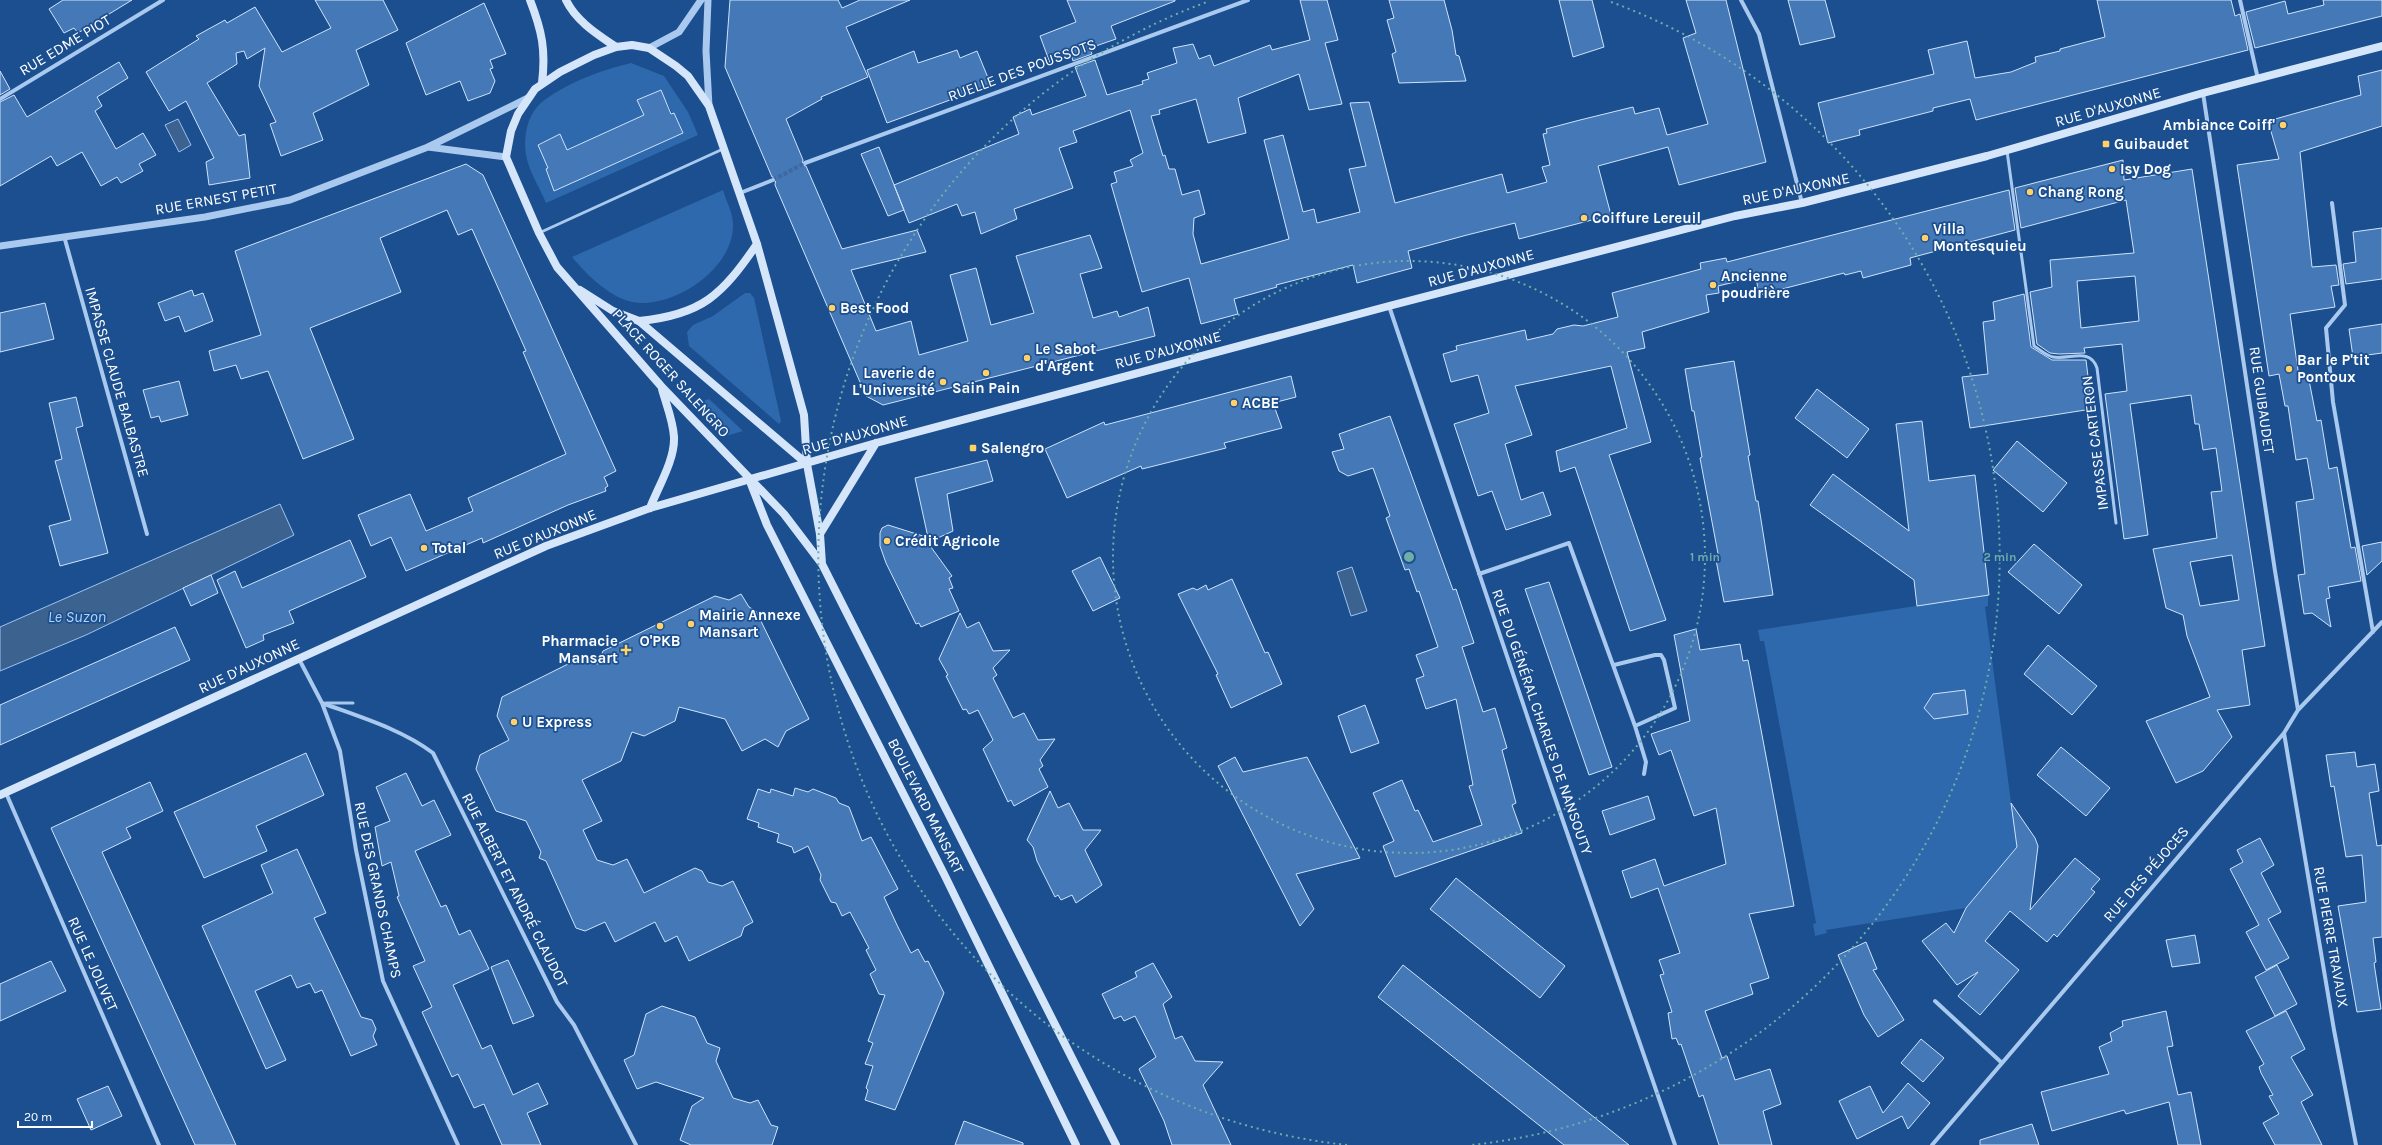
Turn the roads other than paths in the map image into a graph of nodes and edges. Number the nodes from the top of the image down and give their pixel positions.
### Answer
1 (163, 0) edge
2 (530, 0) edge
3 (566, 0) edge
4 (701, 0) edge
5 (708, 0) edge
6 (1248, 0) edge
7 (1741, 0) edge
8 (2240, 0) edge
9 (2382, 46) edge
10 (616, 47) junction
11 (649, 48) junction
12 (2258, 79) junction
13 (542, 83) junction
14 (2204, 93) junction
15 (528, 98) junction
16 (0, 99) edge
17 (709, 106) junction
18 (428, 147) junction
19 (725, 148) junction
20 (2007, 151) junction
21 (506, 157) junction
22 (805, 163) tunnel mouth
23 (773, 180) tunnel mouth
24 (740, 193) junction
25 (1802, 203) junction
26 (2332, 203) dead end
27 (539, 233) junction
28 (64, 236) junction
29 (757, 244) junction
30 (0, 246) edge
31 (573, 285) junction
32 (1389, 306) junction
33 (639, 321) junction
34 (661, 386) junction
35 (876, 443) junction
36 (807, 464) junction
37 (749, 480) junction
38 (650, 508) junction
39 (2116, 523) dead end
40 (148, 534) dead end
41 (820, 534) junction
42 (822, 564) junction
43 (1479, 574) junction
44 (2382, 622) edge
45 (2372, 632) junction
46 (299, 659) junction
47 (1614, 665) junction
48 (322, 703) junction
49 (353, 703) dead end
50 (2298, 710) junction
51 (1635, 726) junction
52 (2284, 733) junction
53 (1644, 774) dead end
54 (3, 794) edge
55 (1935, 1001) dead end
56 (2002, 1063) junction
57 (159, 1145) edge
58 (458, 1145) edge
59 (636, 1145) edge
60 (1076, 1145) edge
61 (1116, 1145) edge
62 (1675, 1145) edge
63 (1932, 1145) edge
64 (2356, 1145) edge

1 - 16 street, RUE EDME PIOT
2 - 13 main road
3 - 10 main road
4 - 11 street
5 - 17 street
6 - 22 street, RUELLE DES POUSSOTS
7 - 25 street
8 - 12 street
9 - 12 main road, RUE D'AUXONNE
10 - 11 main road
10 - 13 main road
11 - 17 main road
12 - 14 main road, RUE D'AUXONNE
13 - 15 main road
14 - 20 main road, RUE D'AUXONNE
14 - 50 street, RUE GUIBAUDET
15 - 18 street, RUE ERNEST PETIT
15 - 21 main road
17 - 19 main road
18 - 21 street, RUE ERNEST PETIT
18 - 28 street, RUE ERNEST PETIT
19 - 24 main road
19 - 27 lane
20 - 25 main road, RUE D'AUXONNE
20 - 39 lane, IMPASSE CARTERON
21 - 27 main road, PLACE ROGER SALENGRO
23 - 24 street
24 - 29 main road
25 - 32 main road, RUE D'AUXONNE
26 - 45 street
27 - 31 main road, PLACE ROGER SALENGRO
28 - 30 street, RUE ERNEST PETIT
28 - 40 street, IMPASSE CLAUDE BALBASTRE
29 - 33 main road, PLACE ROGER SALENGRO
29 - 36 main road
31 - 33 main road, PLACE ROGER SALENGRO
31 - 34 main road, PLACE ROGER SALENGRO
32 - 35 main road, RUE D'AUXONNE
32 - 43 street, RUE DU GÉNÉRAL CHARLES DE NANSOUTY
33 - 36 main road, PLACE ROGER SALENGRO
34 - 37 main road, PLACE ROGER SALENGRO
34 - 38 main road
35 - 36 main road, RUE D'AUXONNE
35 - 41 main road
36 - 37 main road, RUE D'AUXONNE
36 - 41 main road
37 - 38 main road, RUE D'AUXONNE
37 - 42 main road, PLACE ROGER SALENGRO
37 - 60 main road, BOULEVARD MANSART
38 - 46 main road, RUE D'AUXONNE
41 - 42 main road
42 - 61 main road, BOULEVARD MANSART
43 - 47 street
43 - 62 street, RUE DU GÉNÉRAL CHARLES DE NANSOUTY
44 - 45 street, RUE DES PÉJOCES
45 - 50 street, RUE DES PÉJOCES
46 - 48 street, RUE DES GRANDS CHAMPS
46 - 54 main road, RUE D'AUXONNE
47 - 51 street
47 - 51 street
48 - 49 lane
48 - 58 street, RUE DES GRANDS CHAMPS
48 - 59 street, RUE ALBERT ET ANDRÉ CLAUDOT
50 - 52 street, RUE DES PÉJOCES
51 - 53 street
52 - 56 street, RUE DES PÉJOCES
52 - 64 street, RUE PIERRE TRAVAUX
54 - 57 street, RUE LE JOLIVET
55 - 56 street
56 - 63 street, RUE DES PÉJOCES

